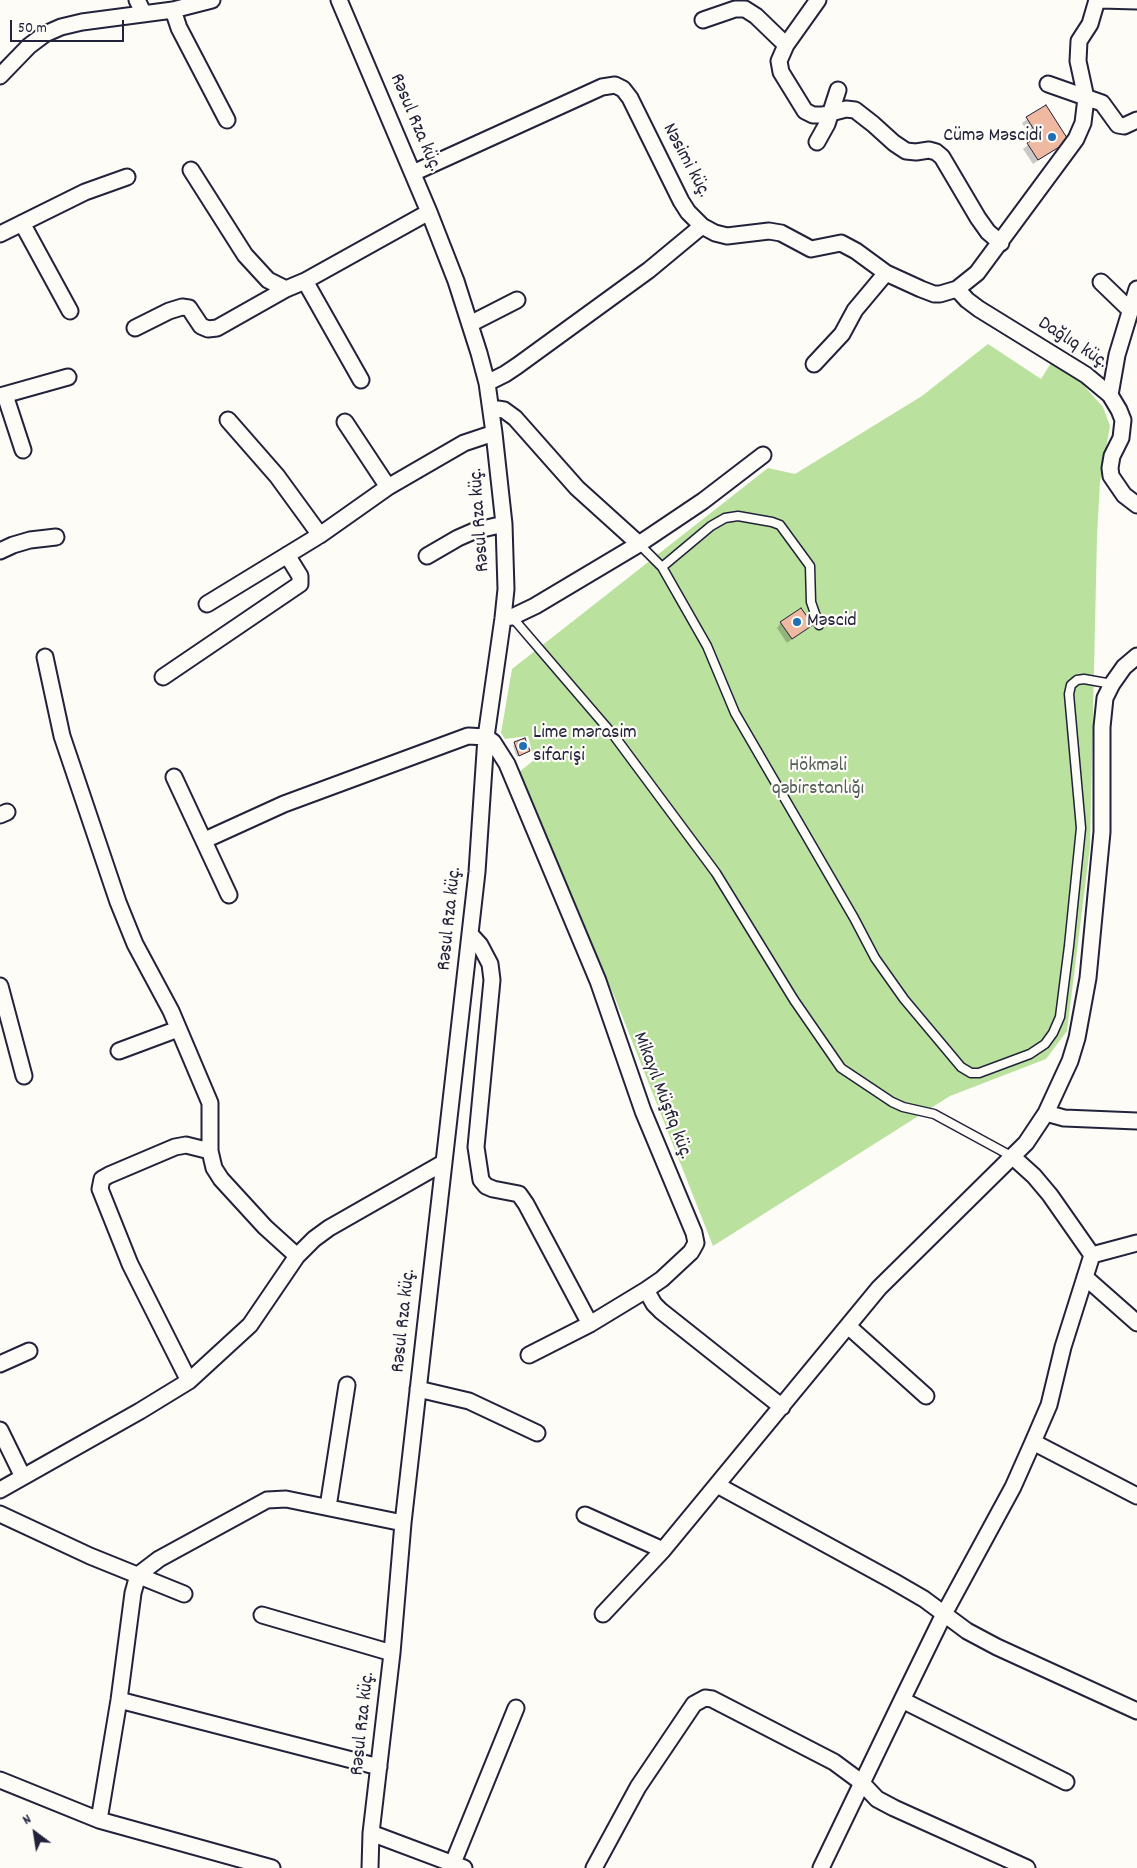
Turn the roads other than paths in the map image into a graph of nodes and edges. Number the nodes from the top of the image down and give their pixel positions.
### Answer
1 (137, 0) edge
2 (212, 0) edge
3 (339, 0) edge
4 (818, 0) edge
5 (1098, 0) edge
6 (1137, 1) edge
7 (173, 10) junction
8 (144, 14) junction
9 (703, 20) dead end
10 (786, 45) junction
11 (0, 76) edge
12 (1048, 84) dead end
13 (838, 90) dead end
14 (1086, 98) junction
15 (831, 113) junction
16 (227, 120) dead end
17 (1137, 120) edge
18 (817, 142) dead end
19 (191, 170) dead end
20 (414, 173) junction
21 (127, 177) dead end
22 (429, 212) junction
23 (22, 223) junction
24 (702, 226) junction
25 (0, 234) edge
26 (1001, 243) junction
27 (886, 273) junction
28 (305, 281) junction
29 (1100, 282) dead end
30 (286, 289) junction
31 (957, 289) junction
32 (1137, 289) edge
33 (518, 300) dead end
34 (1130, 310) junction
35 (70, 311) dead end
36 (470, 324) junction
37 (135, 328) dead end
38 (814, 364) dead end
39 (68, 377) dead end
40 (360, 380) dead end
41 (486, 383) junction
42 (3, 395) edge
43 (1110, 395) junction
44 (490, 408) junction
45 (228, 420) dead end
46 (345, 422) dead end
47 (1130, 429) edge
48 (494, 433) junction
49 (23, 450) dead end
50 (763, 455) dead end
51 (388, 487) junction
52 (1137, 505) edge
53 (504, 524) junction
54 (320, 535) junction
55 (56, 537) dead end
56 (639, 544) junction
57 (0, 551) edge
58 (287, 555) junction
59 (427, 556) dead end
60 (662, 567) junction
61 (207, 604) dead end
62 (508, 618) junction
63 (819, 625) dead end
64 (1137, 656) edge
65 (45, 657) dead end
66 (163, 677) dead end
67 (1112, 684) junction
68 (486, 737) junction
69 (174, 777) dead end
70 (205, 840) junction
71 (229, 895) dead end
72 (470, 934) junction
73 (0, 986) edge
74 (178, 1028) junction
75 (119, 1051) dead end
76 (24, 1076) dead end
77 (1046, 1112) junction
78 (1137, 1122) edge
79 (210, 1152) junction
80 (1013, 1156) junction
81 (443, 1163) junction
82 (1137, 1243) edge
83 (1092, 1255) junction
84 (297, 1256) junction
85 (1085, 1277) junction
86 (646, 1290) junction
87 (1137, 1323) edge
88 (590, 1324) junction
89 (848, 1326) junction
90 (29, 1351) dead end
91 (529, 1355) dead end
92 (0, 1364) edge
93 (189, 1381) junction
94 (347, 1385) dead end
95 (418, 1389) junction
96 (926, 1396) dead end
97 (782, 1407) junction
98 (0, 1430) edge
99 (537, 1433) dead end
100 (1033, 1442) junction
101 (23, 1477) junction
102 (717, 1485) junction
103 (0, 1490) edge
104 (1137, 1496) edge
105 (328, 1507) junction
106 (0, 1514) edge
107 (585, 1515) dead end
108 (403, 1523) junction
109 (663, 1550) junction
110 (138, 1575) junction
111 (184, 1594) dead end
112 (603, 1614) dead end
113 (944, 1614) junction
114 (262, 1615) dead end
115 (392, 1653) junction
116 (119, 1700) junction
117 (902, 1700) junction
118 (516, 1708) dead end
119 (1137, 1711) edge
120 (380, 1768) junction
121 (0, 1780) edge
122 (861, 1782) junction
123 (1066, 1782) dead end
124 (99, 1820) junction
125 (370, 1834) junction
126 (458, 1866) edge
127 (272, 1868) edge
128 (370, 1868) edge
129 (594, 1868) edge
130 (821, 1868) edge
131 (1027, 1868) edge

1 - 8 street
2 - 7 street
3 - 20 street, Rəsul Rza küç.
4 - 10 street
5 - 6 street
5 - 14 street, Nəsimi küç.
7 - 8 street
7 - 16 street
8 - 11 street
9 - 10 street
10 - 15 street
12 - 14 street
13 - 15 street
14 - 17 street
14 - 26 street, Nəsimi küç.
15 - 18 street
15 - 26 street
19 - 30 street
20 - 22 street, Rəsul Rza küç.
20 - 24 street, Nəsimi küç.
21 - 23 street
22 - 28 street
22 - 36 street, Rəsul Rza küç.
23 - 25 street
23 - 35 street
24 - 27 street, Nəsimi küç.
24 - 41 street
26 - 31 street, Nəsimi küç.
27 - 31 street, Nəsimi küç.
27 - 38 street
28 - 30 street
28 - 40 street
29 - 34 street
30 - 37 street
31 - 43 street, Dağlıq küç.
32 - 34 street
33 - 36 street
34 - 43 street
36 - 41 street, Rəsul Rza küç.
39 - 42 street
41 - 44 street, Rəsul Rza küç.
42 - 49 street
43 - 47 street, Dağlıq küç.
44 - 48 street, Rəsul Rza küç.
44 - 56 street
45 - 54 street
46 - 51 street
47 - 52 street, Dağlıq küç.
48 - 51 street
48 - 53 street, Rəsul Rza küç.
50 - 56 street
51 - 54 street
53 - 59 street
53 - 62 street, Rəsul Rza küç.
54 - 58 street
55 - 57 street
56 - 60 lane
56 - 62 street
58 - 61 street
58 - 66 street
60 - 63 lane
60 - 67 lane
62 - 68 street, Rəsul Rza küç.
62 - 80 lane
64 - 67 street
65 - 74 street
67 - 77 street
68 - 70 street
68 - 72 street, Rəsul Rza küç.
68 - 86 street, Mikayıl Müşfiq küç.
69 - 70 street
70 - 71 street
72 - 81 street, Rəsul Rza küç.
72 - 88 street
73 - 76 street
74 - 75 street
74 - 79 street
77 - 78 street
77 - 80 street
79 - 84 street
79 - 93 street
80 - 83 street
80 - 89 street
81 - 84 street
81 - 95 street, Rəsul Rza küç.
82 - 83 street
83 - 85 street
84 - 93 street
85 - 87 street
85 - 100 street
86 - 88 street, Mikayıl Müşfiq küç.
86 - 97 street
88 - 91 street, Mikayıl Müşfiq küç.
89 - 96 street
89 - 97 street
90 - 92 street
93 - 101 street
94 - 105 street
95 - 99 street
95 - 108 street, Rəsul Rza küç.
97 - 102 street
98 - 101 street
100 - 104 street
100 - 113 street
101 - 103 street
102 - 109 street
102 - 113 street
105 - 108 street
105 - 110 street
106 - 110 street
107 - 109 street
108 - 115 street, Rəsul Rza küç.
109 - 112 street
110 - 111 street
110 - 116 street
113 - 117 street
113 - 119 street
114 - 115 street
115 - 120 street, Rəsul Rza küç.
116 - 120 street
116 - 124 street
117 - 122 street
117 - 123 street
118 - 126 street
120 - 125 street, Rəsul Rza küç.
121 - 124 street
122 - 129 street
122 - 130 street
122 - 131 street
124 - 127 street
125 - 126 street
125 - 128 street, Rəsul Rza küç.

